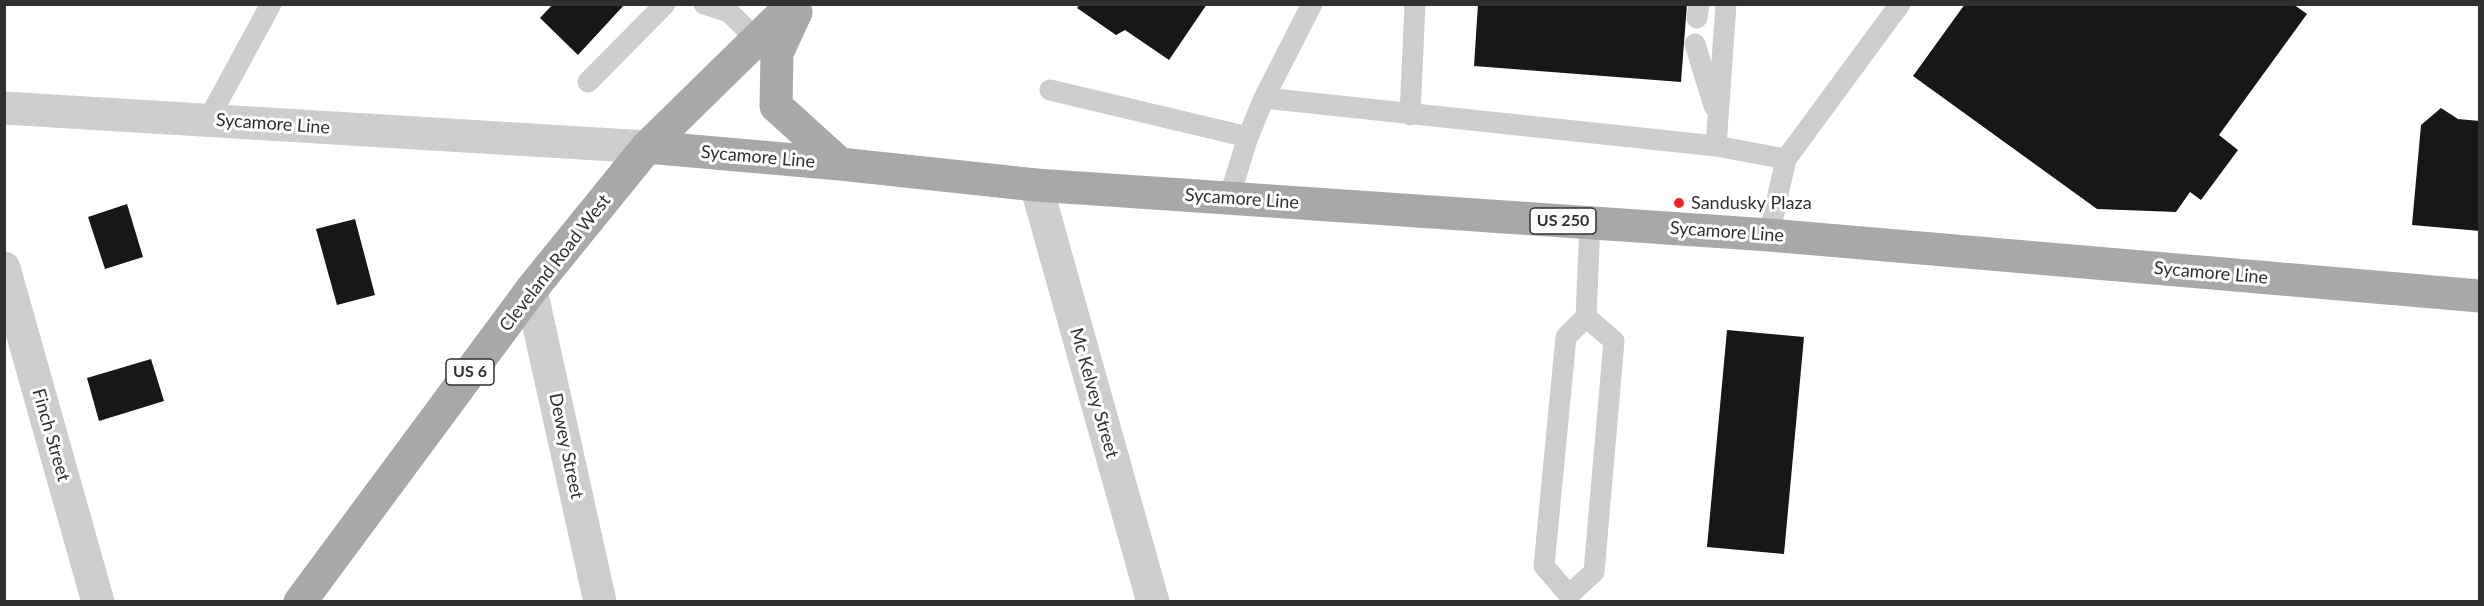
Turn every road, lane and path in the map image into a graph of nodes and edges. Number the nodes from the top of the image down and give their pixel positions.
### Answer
1 (272, 4) edge
2 (665, 4) edge
3 (704, 4) edge
4 (793, 4) edge
5 (800, 4) edge
6 (1415, 4) edge
7 (1726, 4) edge
8 (1900, 4) edge
9 (1312, 5) edge
10 (728, 8) edge
11 (757, 40) junction
12 (1695, 44) dead end
13 (588, 82) dead end
14 (1050, 90) dead end
15 (1264, 98) junction
16 (4, 108) edge
17 (1410, 115) junction
18 (1717, 115) junction
19 (207, 120) junction
20 (1248, 137) junction
21 (1716, 146) junction
22 (647, 147) junction
23 (1786, 159) junction
24 (840, 164) junction
25 (1036, 185) junction
26 (1228, 198) junction
27 (1590, 223) junction
28 (1769, 235) junction
29 (4, 268) edge
30 (531, 290) junction
31 (2480, 296) edge
32 (1586, 317) junction
33 (1569, 598) edge
34 (98, 602) edge
35 (300, 602) edge
36 (600, 602) edge
37 (1153, 602) edge

1 - 19 lane
2 - 13 lane
3 - 10 lane
4 - 11 main road, Cleveland Road West / US 6
5 - 24 main road
6 - 17 lane
7 - 18 lane
8 - 23 lane
9 - 15 lane
10 - 11 lane
11 - 22 main road, Cleveland Road West / US 6
12 - 18 lane
14 - 20 lane
15 - 17 lane
15 - 20 lane
16 - 19 street, Sycamore Line
17 - 21 lane
18 - 21 lane
19 - 22 street, Sycamore Line
20 - 26 lane
21 - 23 lane
22 - 24 main road, Sycamore Line / US 250
22 - 30 main road, Cleveland Road West / US 6
23 - 28 lane
24 - 25 main road, Sycamore Line / US 250
25 - 26 main road, Sycamore Line / US 250
25 - 37 street, Mc Kelvey Street
26 - 27 main road, Sycamore Line / US 250
27 - 28 main road, Sycamore Line / US 250
27 - 32 lane
28 - 31 main road, Sycamore Line / US 250
29 - 34 street, Finch Street
30 - 35 main road, Cleveland Road West / US 6
30 - 36 street, Dewey Street
32 - 33 lane
32 - 33 lane

